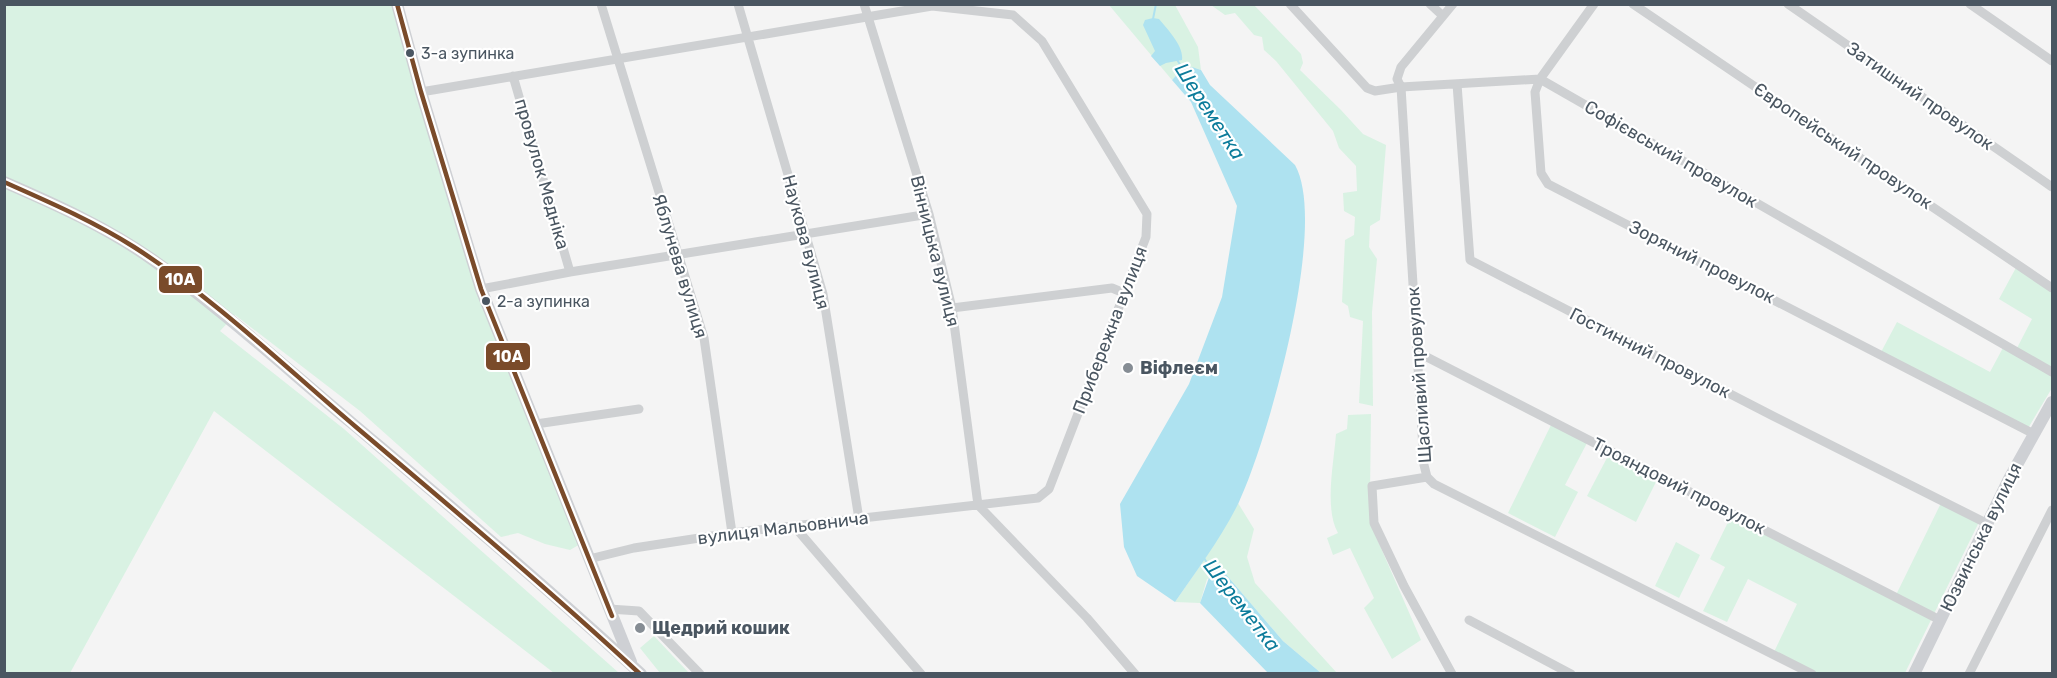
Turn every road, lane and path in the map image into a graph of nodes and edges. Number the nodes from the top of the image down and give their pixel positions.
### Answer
1 (397, 4) edge
2 (601, 4) edge
3 (738, 4) edge
4 (864, 4) edge
5 (1290, 4) edge
6 (1430, 4) edge
7 (1453, 4) edge
8 (1594, 4) edge
9 (1633, 4) edge
10 (1788, 4) edge
11 (1970, 4) edge
12 (1443, 16) junction
13 (867, 18) junction
14 (748, 38) junction
15 (617, 59) junction
16 (2052, 61) edge
17 (513, 76) junction
18 (1540, 79) junction
19 (1457, 84) junction
20 (1401, 87) junction
21 (421, 92) junction
22 (4, 182) edge
23 (2052, 187) edge
24 (929, 214) junction
25 (804, 234) junction
26 (677, 255) junction
27 (570, 272) junction
28 (2052, 288) edge
29 (481, 289) junction
30 (1124, 293) junction
31 (952, 308) junction
32 (1417, 352) junction
33 (2052, 372) edge
34 (2052, 402) edge
35 (639, 409) dead end
36 (536, 424) junction
37 (2034, 434) junction
38 (1427, 477) junction
39 (978, 505) junction
40 (2052, 510) edge
41 (859, 519) junction
42 (1988, 524) junction
43 (794, 526) junction
44 (732, 533) junction
45 (589, 559) junction
46 (611, 612) junction
47 (1469, 620) dead end
48 (1940, 620) junction
49 (637, 669) edge
50 (700, 674) edge
51 (921, 674) edge
52 (1135, 674) edge
53 (1452, 674) edge
54 (1572, 674) edge
55 (1812, 674) edge
56 (1914, 674) edge
57 (1969, 674) edge

1 - 21 main road
2 - 15 street, Яблунева вулиця
3 - 14 street, Наукова вулиця
4 - 13 street, Вінницька вулиця
5 - 20 street
6 - 12 street
7 - 12 street, Щасливий провулок
8 - 18 street, Зоряний провулок
9 - 28 street, Європейський провулок
10 - 23 street, Затишний провулок
11 - 16 street
12 - 20 street, Щасливий провулок
13 - 14 street, Прибережна вулиця
13 - 24 street, Вінницька вулиця
13 - 30 street, Прибережна вулиця
14 - 15 street, Прибережна вулиця
14 - 25 street, Наукова вулиця
15 - 17 street, Прибережна вулиця
15 - 26 street, Яблунева вулиця
17 - 21 street, Прибережна вулиця
17 - 27 street, провулок Медніка
18 - 19 street
18 - 33 street, Софієвський провулок
18 - 37 street, Зоряний провулок
19 - 20 street
19 - 42 street, Гостинний провулок
20 - 32 street, Щасливий провулок
21 - 29 main road
22 - 49 main road
24 - 25 street
24 - 31 street, Вінницька вулиця
25 - 26 street
25 - 41 street, Наукова вулиця
26 - 27 street
26 - 44 street, Яблунева вулиця
27 - 29 street
29 - 36 main road
30 - 31 street
30 - 39 street, Прибережна вулиця
31 - 39 street, Вінницька вулиця
32 - 38 street, Щасливий провулок
32 - 48 street, Трояндовий провулок
34 - 37 main road, Юзвинська вулиця
35 - 36 street
36 - 45 main road
37 - 42 main road, Юзвинська вулиця
38 - 53 street
38 - 55 street, Щасливий провулок
39 - 41 street, вулиця Мальовнича
39 - 52 street
40 - 57 street
41 - 43 street, вулиця Мальовнича
42 - 48 main road, Юзвинська вулиця
43 - 44 street, вулиця Мальовнича
43 - 51 street
44 - 45 street, вулиця Мальовнича
45 - 46 main road
46 - 49 main road
46 - 50 street
47 - 54 street
48 - 56 main road, Юзвинська вулиця

